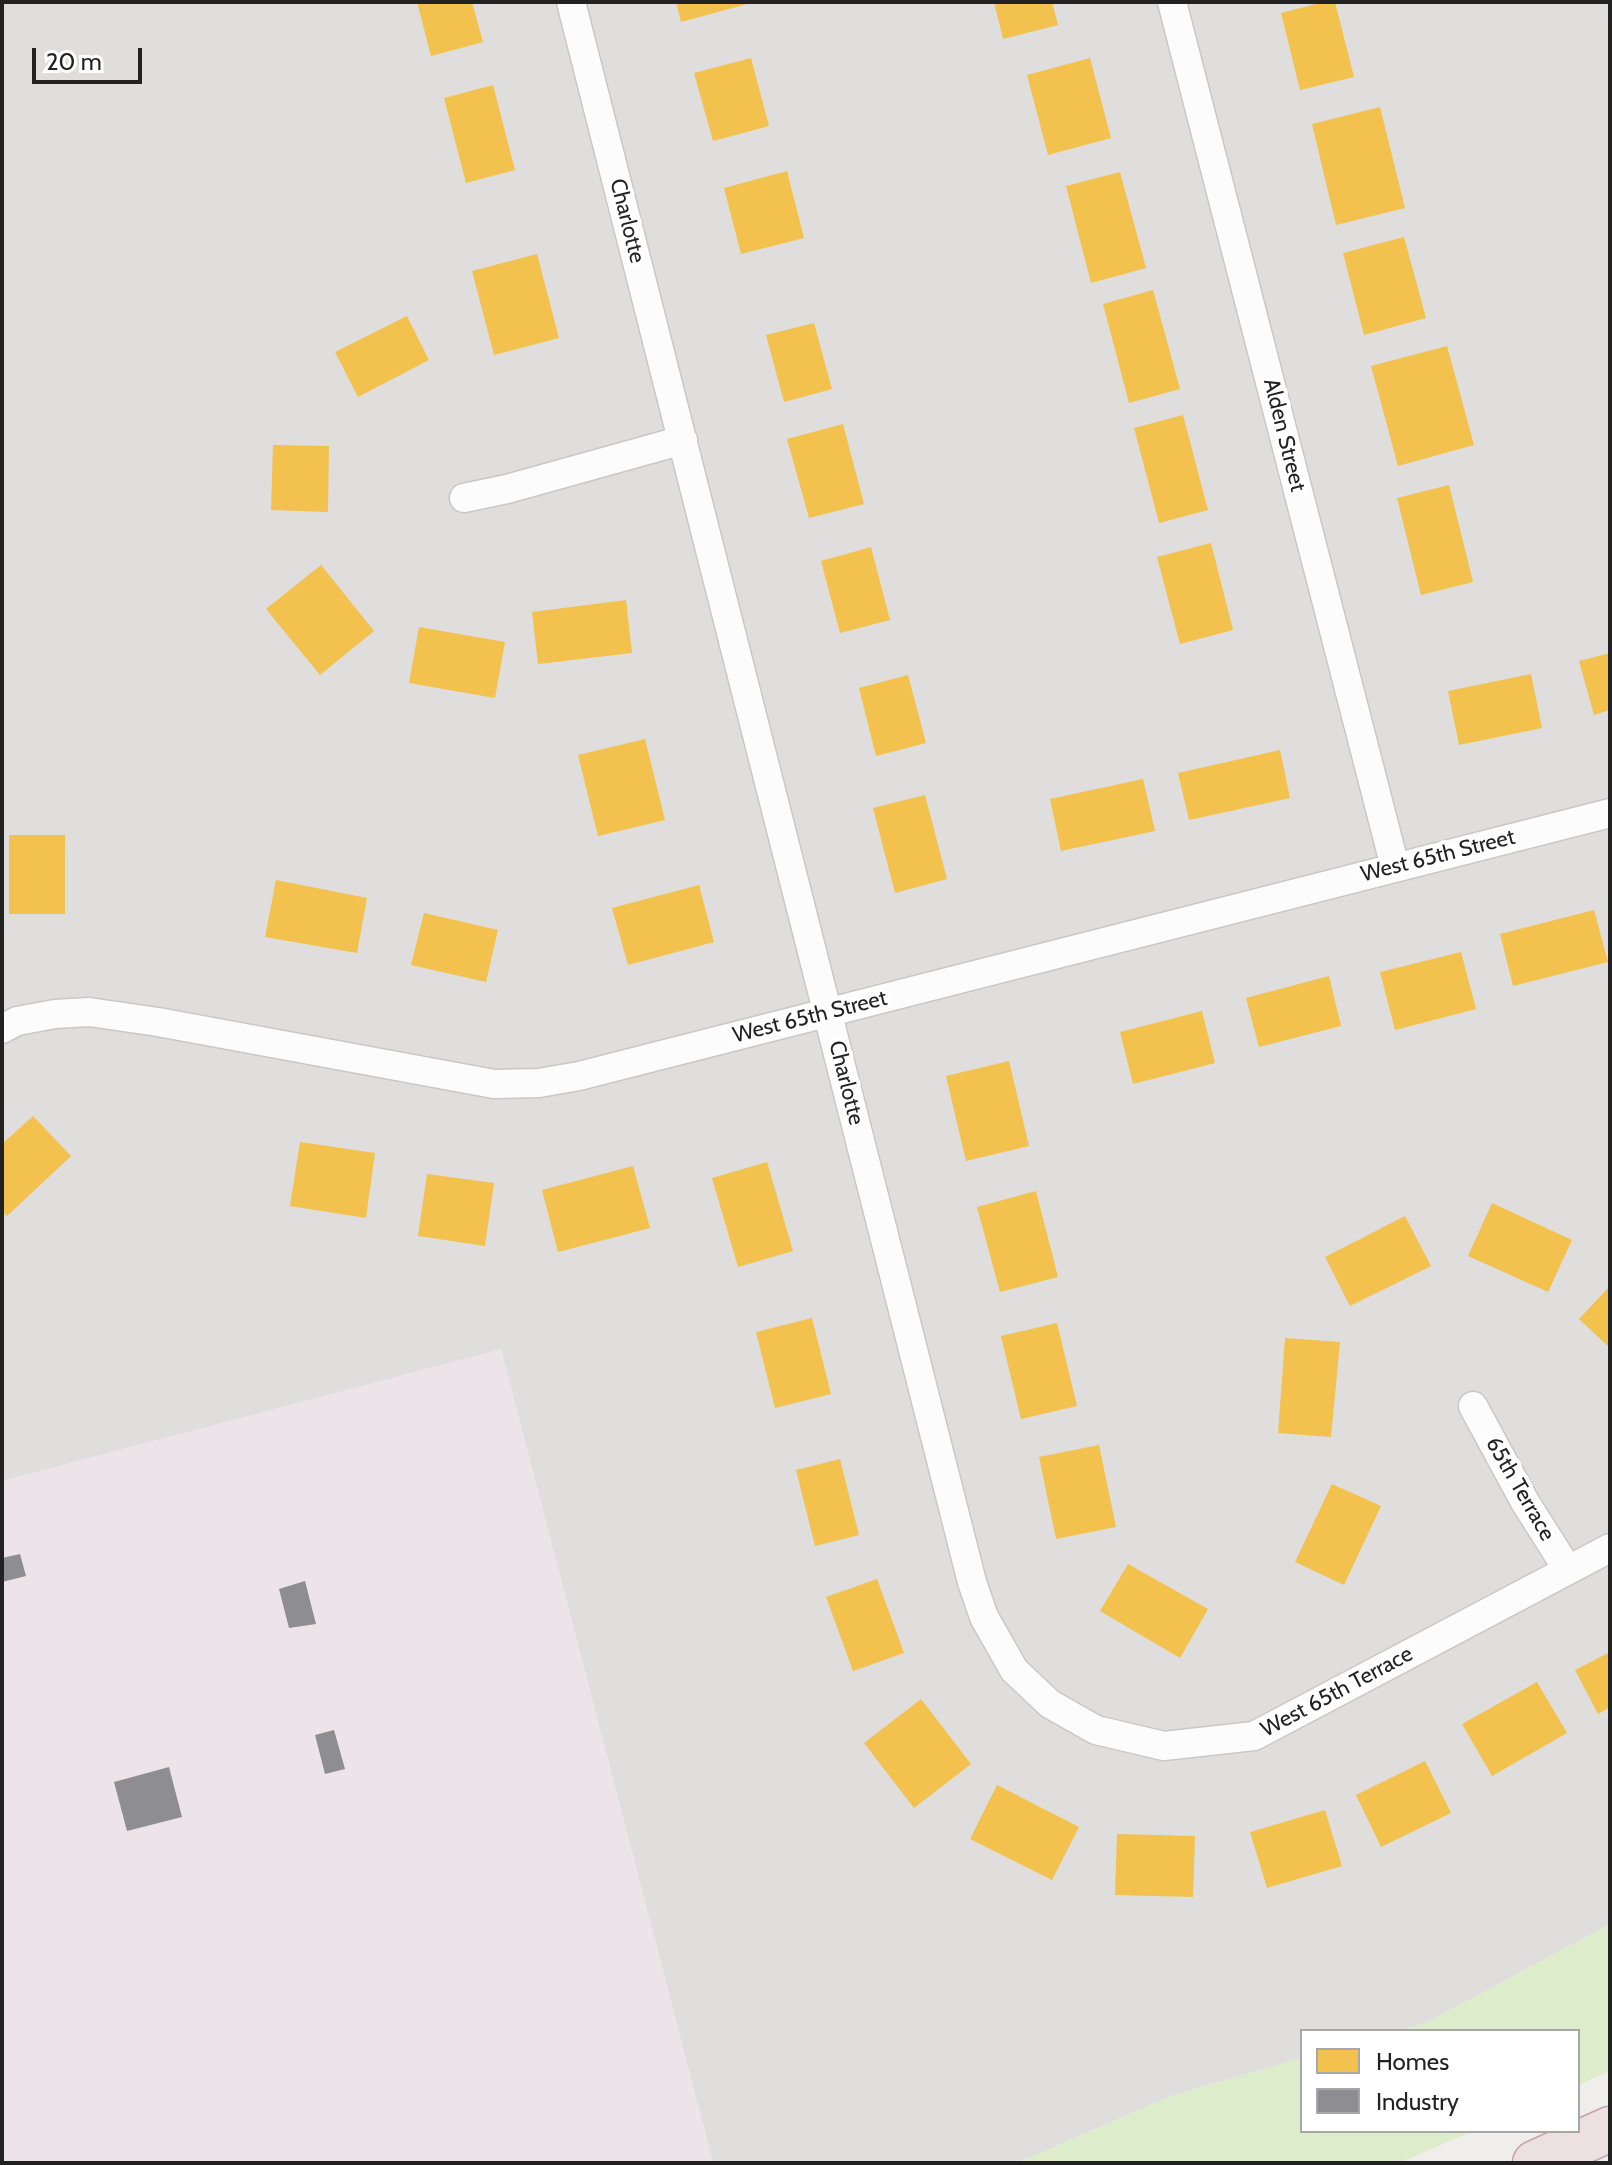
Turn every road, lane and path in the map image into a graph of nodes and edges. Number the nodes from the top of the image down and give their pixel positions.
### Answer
1 (571, 2) edge
2 (1172, 2) edge
3 (683, 440) junction
4 (464, 498) dead end
5 (1610, 813) edge
6 (1395, 867) junction
7 (828, 1012) junction
8 (2, 1029) edge
9 (1473, 1406) dead end
10 (1610, 1548) edge
11 (1568, 1570) junction
12 (1050, 1704) joint
13 (1610, 2129) edge
14 (1535, 2163) edge

1 - 3 street, Charlotte
2 - 6 street, Alden Street
3 - 4 street
3 - 7 street, Charlotte
5 - 6 street, West 65th Street
6 - 7 street, West 65th Street
7 - 8 street, West 65th Street
7 - 12 street, Charlotte
9 - 11 street, 65th Terrace
10 - 11 street, West 65th Terrace
11 - 12 street, West 65th Terrace
13 - 14 highway

